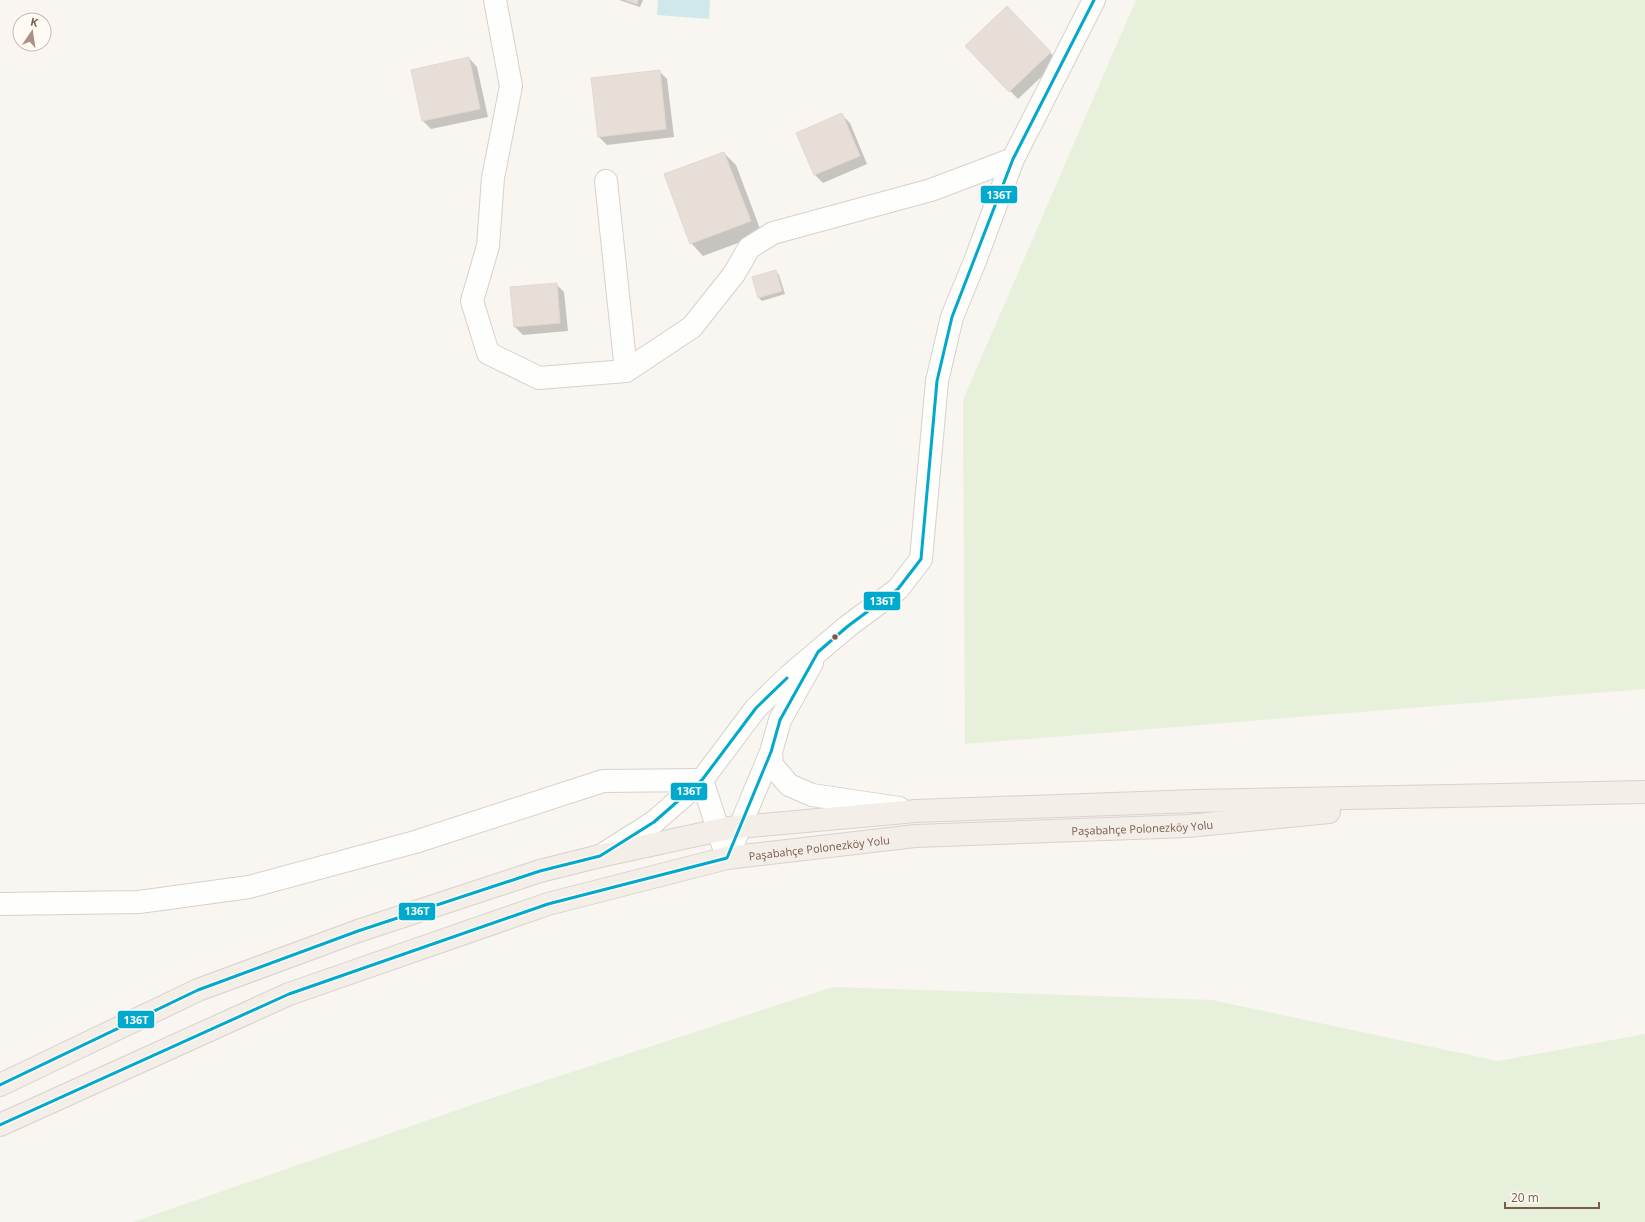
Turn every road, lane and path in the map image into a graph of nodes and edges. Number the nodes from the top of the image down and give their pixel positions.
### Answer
1 (495, 0) edge
2 (1094, 0) edge
3 (1013, 159) junction
4 (606, 181) dead end
5 (626, 371) junction
6 (818, 652) junction
7 (771, 752) junction
8 (702, 780) junction
9 (1645, 792) edge
10 (1493, 796) junction
11 (916, 811) junction
12 (729, 829) junction
13 (600, 856) junction
14 (728, 858) junction
15 (0, 904) edge
16 (0, 1085) edge
17 (0, 1126) edge

1 - 5 street
2 - 3 street
3 - 5 street
3 - 6 street
4 - 5 street
6 - 7 street
6 - 8 street
7 - 11 street
7 - 12 street
8 - 12 street
8 - 13 street
8 - 15 street
9 - 10 main road, Paşabahçe Polonezköy Yolu
10 - 11 main road, Paşabahçe Polonezköy Yolu
10 - 14 main road, Paşabahçe Polonezköy Yolu
11 - 12 main road, Paşabahçe Polonezköy Yolu
12 - 13 main road, Paşabahçe Polonezköy Yolu
12 - 14 street
13 - 16 main road, Paşabahçe Polonezköy Yolu
14 - 17 main road, Paşabahçe Polonezköy Yolu

